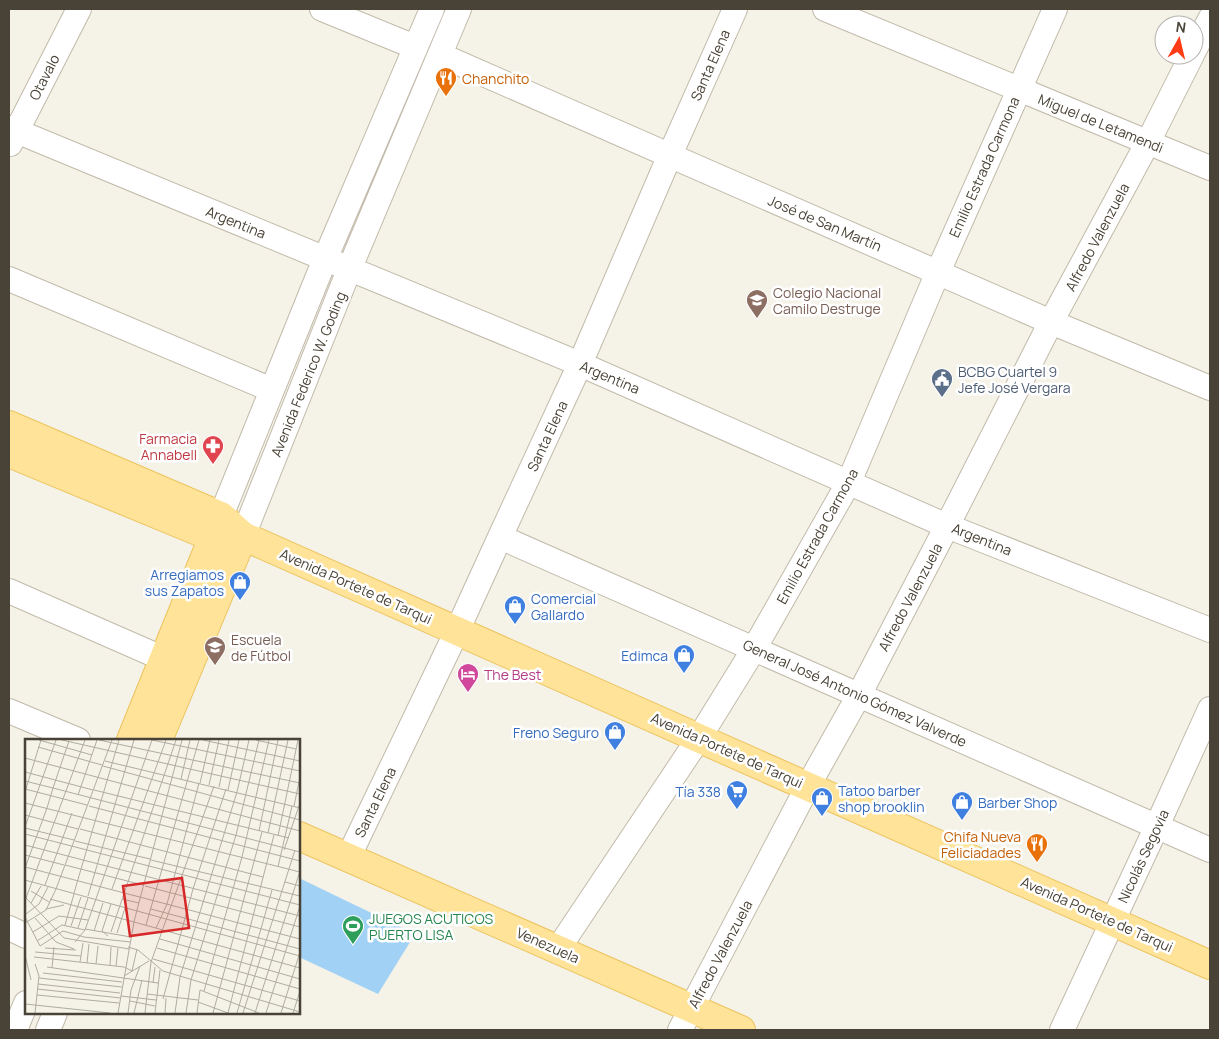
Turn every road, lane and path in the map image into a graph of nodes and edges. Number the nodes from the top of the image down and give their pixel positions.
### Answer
1 (79, 9) edge
2 (322, 9) edge
3 (432, 9) edge
4 (459, 9) edge
5 (735, 9) edge
6 (825, 9) edge
7 (1055, 9) edge
8 (1210, 19) edge
9 (1204, 31) edge
10 (415, 47) junction
11 (440, 55) junction
12 (1187, 65) edge
13 (1019, 89) junction
14 (11, 135) edge
15 (1148, 142) junction
16 (670, 156) junction
17 (1210, 168) edge
18 (326, 259) junction
19 (349, 270) junction
20 (938, 272) junction
21 (9, 279) edge
22 (1051, 322) junction
23 (580, 364) junction
24 (1210, 388) edge
25 (272, 390) junction
26 (9, 426) edge
27 (9, 453) edge
28 (850, 482) junction
29 (217, 526) junction
30 (947, 526) junction
31 (243, 536) junction
32 (500, 537) junction
33 (9, 591) edge
34 (1210, 630) edge
35 (457, 631) junction
36 (754, 649) junction
37 (164, 658) junction
38 (859, 695) junction
39 (1210, 709) edge
40 (9, 711) edge
41 (699, 738) junction
42 (76, 739) edge
43 (131, 739) edge
44 (158, 739) edge
45 (808, 786) junction
46 (1157, 826) junction
47 (300, 836) edge
48 (1210, 850) edge
49 (348, 858) junction
50 (1114, 922) junction
51 (9, 928) edge
52 (25, 936) edge
53 (558, 949) junction
54 (1210, 965) edge
55 (25, 1005) edge
56 (55, 1014) edge
57 (686, 1019) edge
58 (15, 1030) edge
59 (48, 1030) edge
60 (741, 1030) edge
61 (1062, 1030) edge

1 - 14 street, Otavalo
2 - 10 street
3 - 10 street, Avenida Federico W. Goding
4 - 11 street, Avenida Federico W. Goding
5 - 16 street, Santa Elena
6 - 13 street, Miguel de Letamendi
7 - 13 street, Emilio Estrada Carmona
8 - 9 street
10 - 18 street, Avenida Federico W. Goding
11 - 16 street, José de San Martín
11 - 19 street, Avenida Federico W. Goding
12 - 15 street, Alfredo Valenzuela
13 - 15 street, Miguel de Letamendi
13 - 20 street, Emilio Estrada Carmona
14 - 18 street, Argentina
15 - 17 street, Miguel de Letamendi
15 - 22 street, Alfredo Valenzuela
16 - 20 street, José de San Martín
16 - 23 street, Santa Elena
18 - 19 street, Argentina
18 - 25 street, Avenida Federico W. Goding
19 - 23 street, Argentina
19 - 31 street, Avenida Federico W. Goding
20 - 22 street, José de San Martín
20 - 28 street, Emilio Estrada Carmona
21 - 25 street
22 - 24 street, José de San Martín
22 - 30 street, Alfredo Valenzuela
23 - 28 street, Argentina
23 - 32 street, Santa Elena
25 - 29 street, Avenida Federico W. Goding
26 - 29 main road, Avenida Portete de Tarqui
27 - 29 main road, Avenida Portete de Tarqui
28 - 30 street, Argentina
28 - 36 street, Emilio Estrada Carmona
29 - 31 main road, Avenida Portete de Tarqui
29 - 37 main road, Avenida Federico W. Goding
30 - 34 street, Argentina
30 - 38 street, Alfredo Valenzuela
31 - 35 main road, Avenida Portete de Tarqui
31 - 44 main road, Avenida Federico W. Goding
32 - 35 street, Santa Elena
32 - 36 street, General José Antonio Gómez Valverde
33 - 37 street
35 - 41 main road, Avenida Portete de Tarqui
35 - 49 street, Santa Elena
36 - 38 street, General José Antonio Gómez Valverde
36 - 41 street, Emilio Estrada Carmona
37 - 43 main road, Avenida Federico W. Goding
38 - 45 street, Alfredo Valenzuela
38 - 46 street, General José Antonio Gómez Valverde
39 - 46 street, Nicolás Segovia
40 - 42 street
41 - 45 main road, Avenida Portete de Tarqui
41 - 53 street, Emilio Estrada Carmona
45 - 50 main road, Avenida Portete de Tarqui
45 - 57 street, Alfredo Valenzuela
46 - 48 street, General José Antonio Gómez Valverde
46 - 50 street, Nicolás Segovia
47 - 49 main road, Venezuela
49 - 53 main road, Venezuela
50 - 54 main road, Avenida Portete de Tarqui
50 - 61 street, Nicolás Segovia
51 - 52 street
53 - 57 main road, Venezuela
55 - 58 street
56 - 59 street
57 - 60 main road, Venezuela

